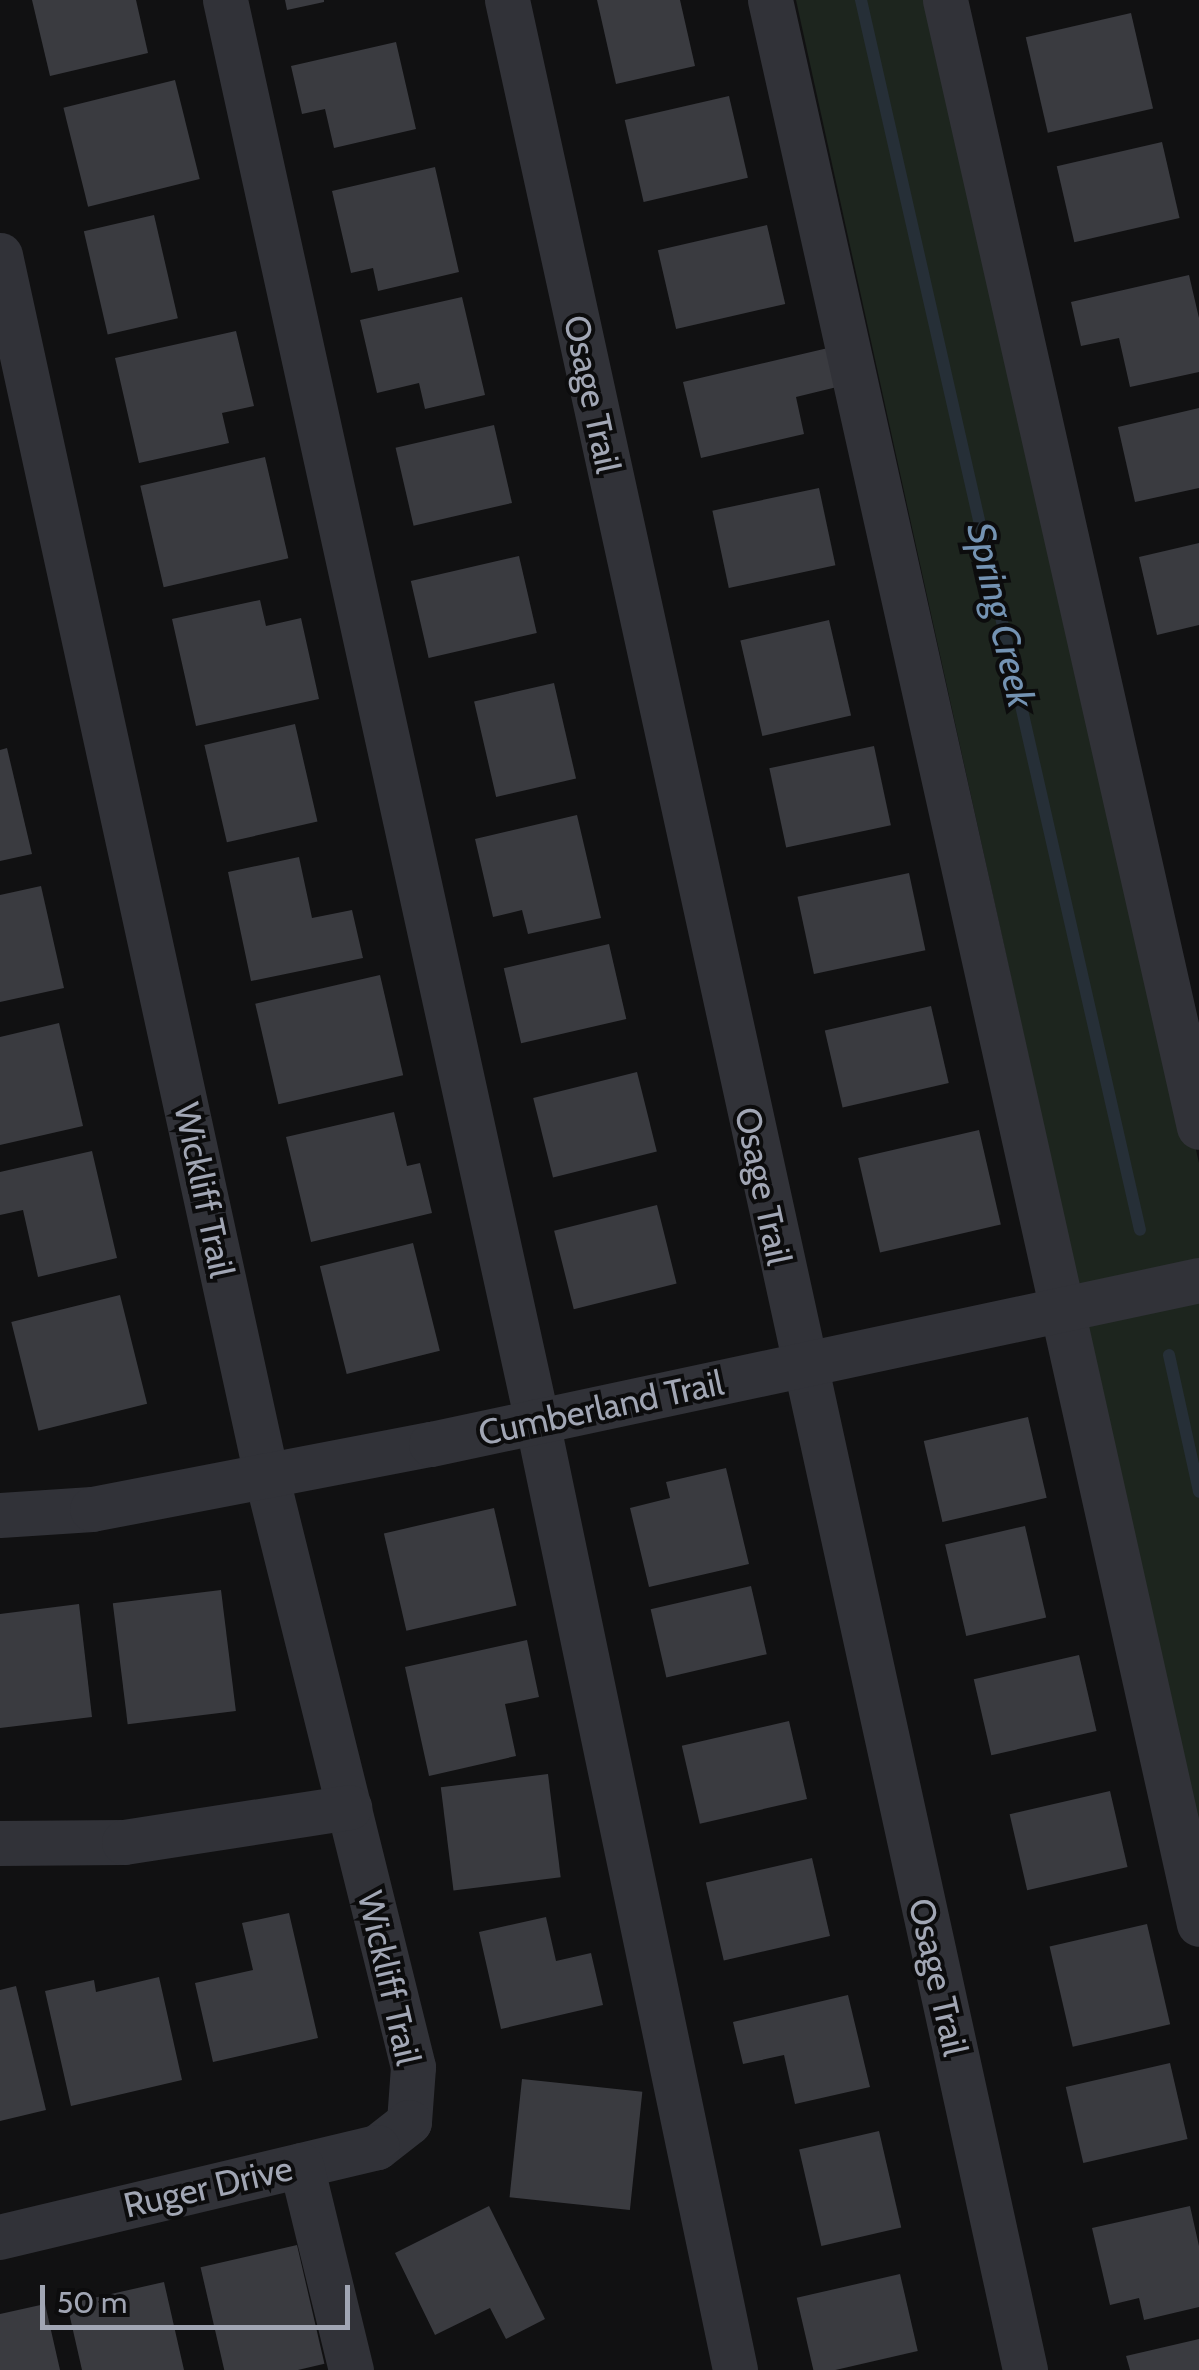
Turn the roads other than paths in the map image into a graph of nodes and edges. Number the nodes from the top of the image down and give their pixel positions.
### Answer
1 (225, 0) edge
2 (507, 0) edge
3 (770, 0) edge
4 (945, 0) edge
5 (0, 255) edge
6 (1199, 1127) edge
7 (1199, 1280) edge
8 (1062, 1310) junction
9 (802, 1367) junction
10 (537, 1421) junction
11 (266, 1476) junction
12 (0, 1516) edge
13 (349, 1807) junction
14 (0, 1843) edge
15 (1199, 1924) edge
16 (409, 2122) joint
17 (301, 2165) junction
18 (0, 2237) edge
19 (726, 2368) edge
20 (350, 2370) edge
21 (1025, 2370) edge

1 - 10 street
2 - 9 street, Osage Trail
3 - 8 street
4 - 6 street
5 - 11 street, Wickliff Trail
7 - 8 street, Cumberland Trail
8 - 9 street, Cumberland Trail
8 - 15 street
9 - 10 street, Cumberland Trail
9 - 21 street, Osage Trail
10 - 11 street, Cumberland Trail
10 - 19 street
11 - 12 street, Cumberland Trail
11 - 13 street, Wickliff Trail
13 - 14 street
13 - 16 street, Wickliff Trail
16 - 17 street, Ruger Drive
17 - 18 street, Ruger Drive
17 - 20 street

